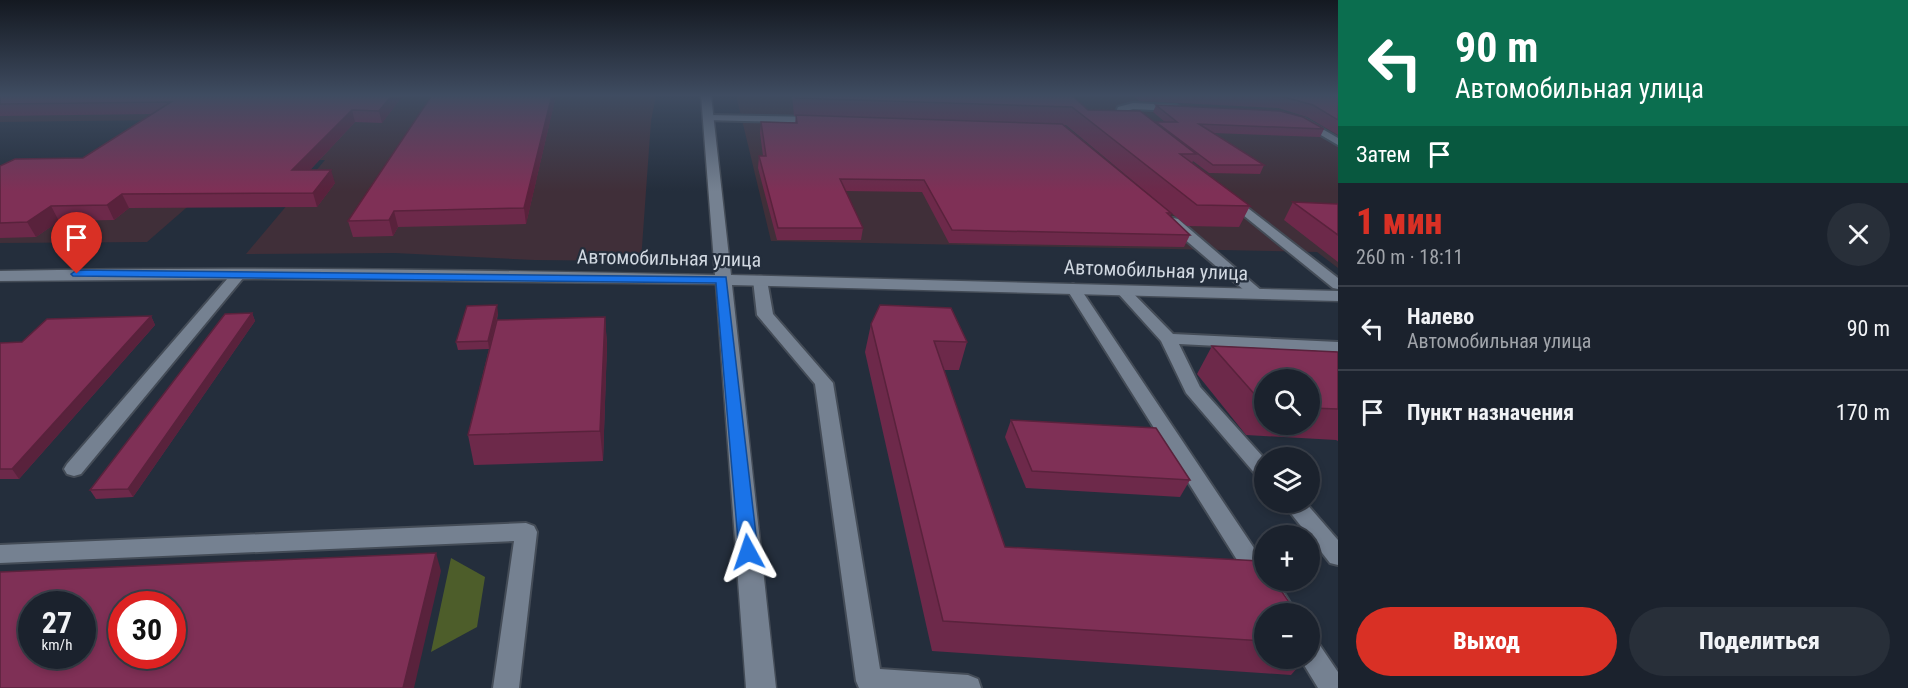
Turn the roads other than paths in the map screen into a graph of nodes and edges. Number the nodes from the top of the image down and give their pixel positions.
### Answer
1 (709, 127) edge
2 (1140, 127) edge
3 (1312, 127) edge
4 (1148, 134) edge
5 (1338, 142) edge
6 (1220, 191) edge
7 (1167, 217) edge
8 (240, 274) junction
9 (0, 276) edge
10 (722, 279) junction
11 (760, 280) junction
12 (1338, 285) edge
13 (1073, 288) junction
14 (1122, 290) junction
15 (1257, 294) junction
16 (1338, 296) edge
17 (1168, 339) junction
18 (1338, 347) edge
19 (1254, 460) edge
20 (74, 469) dead end
21 (1301, 513) edge
22 (0, 554) edge
23 (1338, 556) edge
24 (1278, 603) edge
25 (1320, 667) edge
26 (506, 688) edge
27 (761, 688) edge
28 (968, 688) edge
29 (1333, 688) edge

1 - 10 street
2 - 4 lane
3 - 5 lane
6 - 12 lane
7 - 15 lane
8 - 9 street, Автомобильная улица
8 - 10 street, Автомобильная улица
8 - 20 lane
10 - 11 street, Автомобильная улица
10 - 27 street
11 - 13 street, Автомобильная улица
11 - 28 lane
13 - 14 street, Автомобильная улица
13 - 24 lane
14 - 15 street, Автомобильная улица
14 - 17 lane
15 - 16 street, Автомобильная улица
17 - 18 lane
17 - 19 lane
21 - 23 lane
22 - 26 lane
25 - 29 lane

